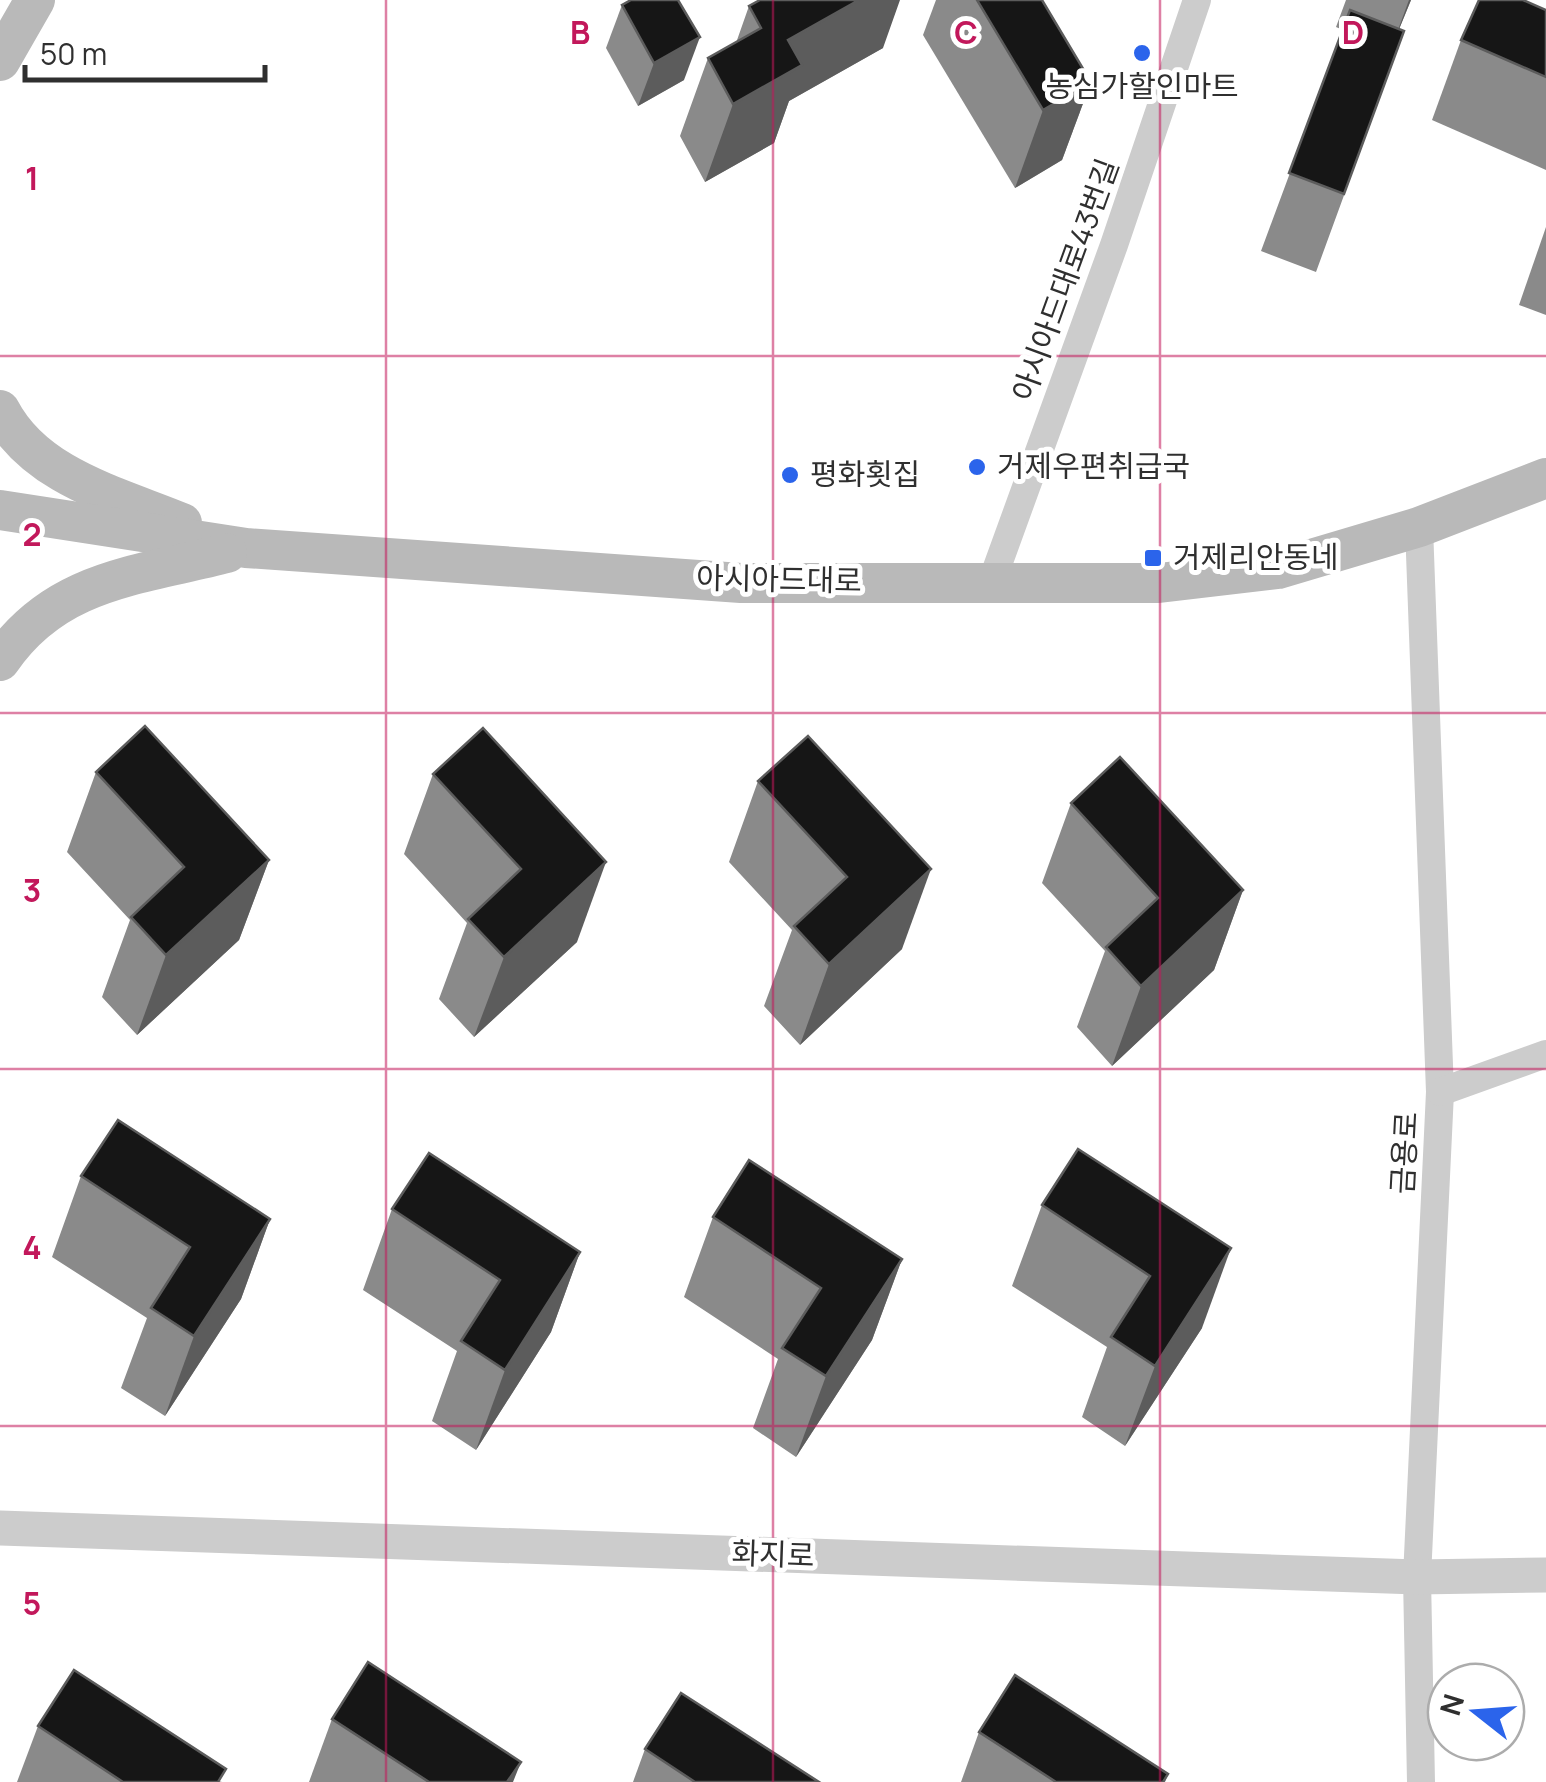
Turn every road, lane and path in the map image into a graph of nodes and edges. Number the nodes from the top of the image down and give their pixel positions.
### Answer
1 (35, 0) edge
2 (1197, 0) edge
3 (0, 61) edge
4 (0, 410) edge
5 (1546, 478) edge
6 (0, 510) edge
7 (1419, 527) junction
8 (246, 548) junction
9 (992, 581) junction
10 (0, 661) edge
11 (1546, 1054) edge
12 (1440, 1092) junction
13 (0, 1528) edge
14 (1546, 1576) edge
15 (1417, 1577) junction
16 (1421, 1782) edge

1 - 3 main road
2 - 9 street, 아시아드대로43번길
4 - 8 main road
5 - 7 main road, 아시아드대로
6 - 8 main road, 아시아드대로
7 - 9 main road, 아시아드대로
7 - 12 street, 금용로
8 - 9 main road, 아시아드대로
8 - 10 main road
11 - 12 street
12 - 15 street, 금용로
13 - 15 street, 화지로
14 - 15 street, 화지로
15 - 16 street, 금용로

